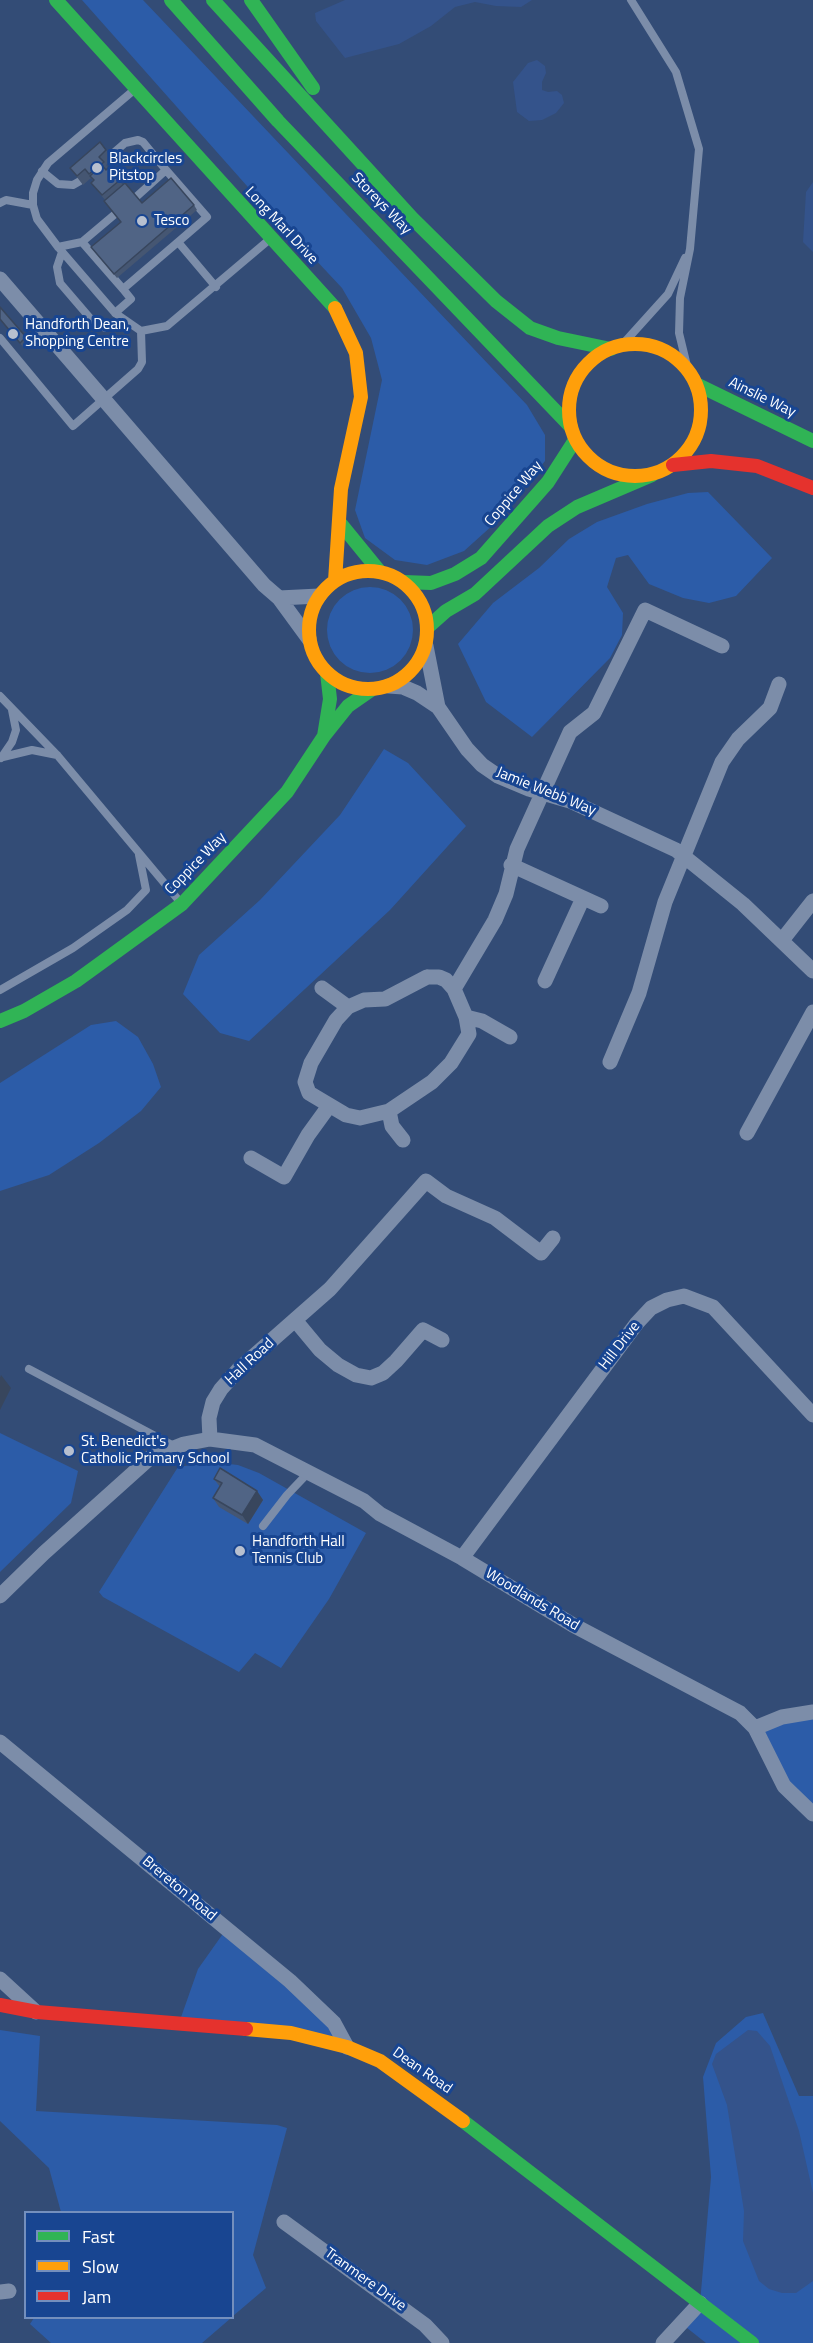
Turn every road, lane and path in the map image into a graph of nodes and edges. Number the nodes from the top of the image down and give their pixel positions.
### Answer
1 (56, 0) edge
2 (171, 0) edge
3 (213, 0) edge
4 (251, 0) edge
5 (631, 0) edge
6 (135, 90) junction
7 (110, 156) dead end
8 (166, 170) junction
9 (42, 171) junction
10 (80, 181) edge
11 (136, 197) edge
12 (0, 202) edge
13 (33, 205) junction
14 (114, 215) edge
15 (412, 218) junction
16 (270, 239) junction
17 (82, 242) junction
18 (178, 242) junction
19 (690, 249) junction
20 (60, 250) junction
21 (0, 279) edge
22 (216, 287) junction
23 (123, 289) junction
24 (115, 313) junction
25 (126, 322) junction
26 (141, 331) junction
27 (0, 338) edge
28 (616, 347) junction
29 (688, 370) junction
30 (696, 384) junction
31 (103, 399) junction
32 (573, 433) junction
33 (813, 441) edge
34 (673, 465) junction
35 (652, 475) junction
36 (813, 488) edge
37 (340, 523) junction
38 (380, 572) junction
39 (335, 581) junction
40 (404, 582) junction
41 (319, 596) junction
42 (279, 598) junction
43 (428, 627) junction
44 (309, 639) junction
45 (426, 646) junction
46 (722, 646) dead end
47 (327, 673) junction
48 (779, 684) dead end
49 (389, 686) junction
50 (371, 690) junction
51 (0, 696) edge
52 (438, 707) junction
53 (12, 710) junction
54 (324, 736) junction
55 (58, 756) junction
56 (2, 758) edge
57 (543, 793) junction
58 (139, 854) junction
59 (680, 854) junction
60 (511, 865) junction
61 (583, 898) junction
62 (813, 901) edge
63 (182, 904) junction
64 (601, 906) dead end
65 (783, 939) junction
66 (813, 971) edge
67 (545, 981) dead end
68 (322, 988) dead end
69 (454, 989) junction
70 (0, 990) edge
71 (348, 1006) junction
72 (813, 1012) edge
73 (466, 1017) junction
74 (0, 1021) edge
75 (510, 1037) dead end
76 (610, 1062) dead end
77 (329, 1106) junction
78 (389, 1111) junction
79 (747, 1133) dead end
80 (403, 1140) dead end
81 (251, 1158) dead end
82 (553, 1238) dead end
83 (296, 1320) junction
84 (442, 1340) dead end
85 (29, 1369) dead end
86 (813, 1415) edge
87 (210, 1439) junction
88 (176, 1447) junction
89 (307, 1474) junction
90 (263, 1526) dead end
91 (462, 1558) junction
92 (0, 1596) edge
93 (813, 1712) edge
94 (755, 1728) junction
95 (0, 1742) edge
96 (813, 1814) edge
97 (0, 1980) edge
98 (0, 2005) edge
99 (37, 2012) junction
100 (347, 2047) junction
101 (284, 2222) dead end
102 (700, 2303) junction
103 (442, 2343) edge
104 (663, 2343) edge
105 (752, 2343) edge

1 - 6 main road, Long Marl Drive
2 - 32 main road, Storeys Way
3 - 15 main road, Storeys Way
4 - 15 main road
5 - 19 lane
6 - 9 lane
6 - 16 main road, Long Marl Drive
7 - 8 lane
8 - 11 lane
8 - 18 lane
9 - 10 lane
9 - 13 lane
12 - 13 lane
13 - 20 lane
14 - 17 lane
15 - 28 main road, Storeys Way
16 - 22 lane
16 - 37 main road, Long Marl Drive
17 - 20 lane
17 - 23 lane
18 - 22 lane
18 - 23 lane
19 - 28 lane
19 - 29 lane
20 - 24 lane
20 - 25 lane
21 - 31 street
22 - 26 lane
23 - 24 lane
24 - 25 lane
25 - 26 lane
26 - 31 lane
27 - 31 lane
28 - 29 main road
28 - 32 main road
29 - 30 main road
30 - 33 main road, Ainslie Way
30 - 34 main road
31 - 42 street
32 - 35 main road
32 - 40 main road, Coppice Way
34 - 35 main road
34 - 36 main road
35 - 43 main road
37 - 38 main road
37 - 39 main road, Long Marl Drive
38 - 39 main road
38 - 40 main road
39 - 41 main road
40 - 43 main road
41 - 42 street
41 - 44 main road
42 - 44 street
43 - 45 main road
44 - 47 main road
45 - 49 main road
45 - 52 street, Jamie Webb Way
46 - 57 street
47 - 50 main road
47 - 54 main road, Coppice Way
48 - 59 street
49 - 50 main road
49 - 52 street, Jamie Webb Way
50 - 54 main road, Coppice Way
51 - 53 lane
52 - 57 street, Jamie Webb Way
53 - 55 lane
53 - 56 lane
54 - 63 main road, Coppice Way
55 - 56 lane
55 - 58 lane
57 - 59 street, Jamie Webb Way
57 - 60 street
58 - 63 lane
58 - 70 lane
59 - 65 street, Jamie Webb Way
59 - 76 street
60 - 61 street
60 - 69 street
61 - 64 street
61 - 67 street
62 - 65 street
63 - 74 main road, Coppice Way
65 - 66 street, Jamie Webb Way
68 - 71 street
69 - 71 street
69 - 73 street
71 - 77 street
72 - 79 street
73 - 75 street
73 - 78 street
77 - 78 street
77 - 81 street
78 - 80 street
82 - 83 street, Hall Road
83 - 84 street
83 - 87 street, Hall Road
85 - 88 lane
86 - 91 street, Hill Drive
87 - 88 street
87 - 89 street, Woodlands Road
88 - 92 street
89 - 90 lane
89 - 91 street, Woodlands Road
91 - 94 street, Woodlands Road
93 - 94 street
94 - 96 street, Woodlands Road
95 - 100 street, Brereton Road
97 - 99 street
98 - 99 main road, Dean Road
99 - 100 main road, Dean Road
100 - 102 main road, Dean Road
101 - 103 street, Tranmere Drive
102 - 104 street
102 - 105 main road, Dean Road

